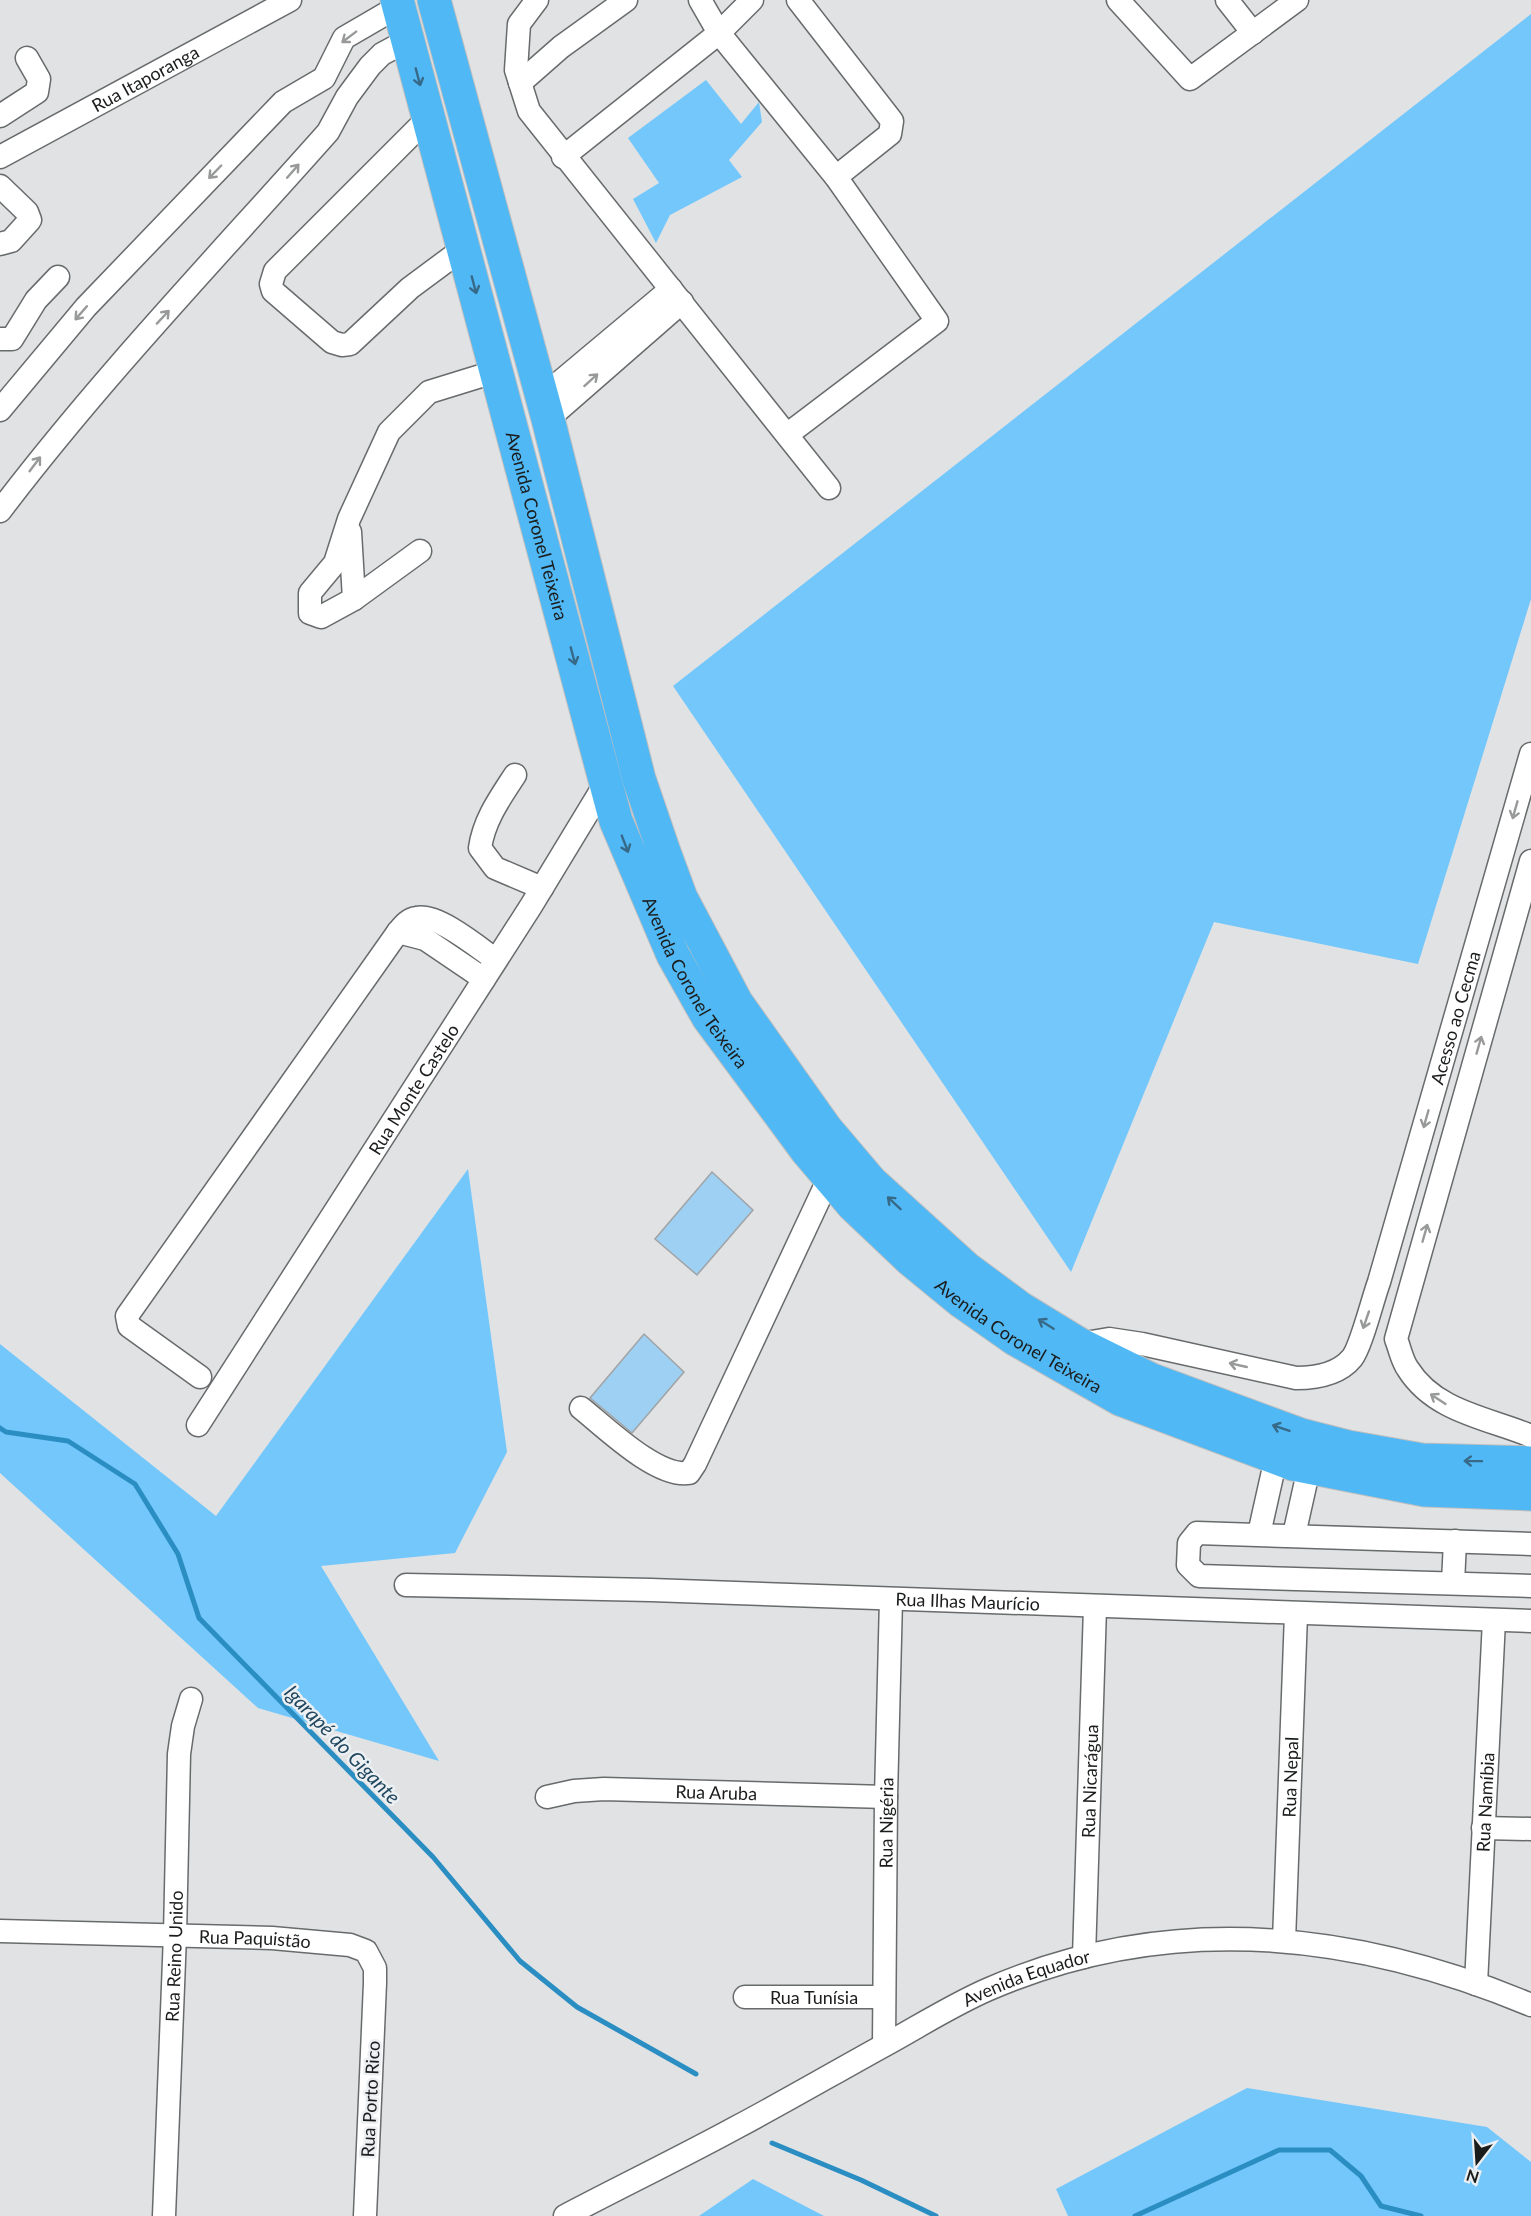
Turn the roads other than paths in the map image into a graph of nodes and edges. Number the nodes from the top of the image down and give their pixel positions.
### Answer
1 (290, 0) edge
2 (434, 0) edge
3 (537, 0) edge
4 (626, 0) edge
5 (700, 0) edge
6 (752, 0) edge
7 (798, 0) edge
8 (1118, 0) edge
9 (1227, 0) edge
10 (1297, 0) edge
11 (398, 3) edge
12 (719, 33) junction
13 (1253, 33) junction
14 (408, 40) junction
15 (27, 58) dead end
16 (520, 82) junction
17 (0, 116) edge
18 (428, 118) junction
19 (0, 157) edge
20 (563, 157) junction
21 (836, 177) junction
22 (0, 186) edge
23 (0, 244) edge
24 (464, 248) junction
25 (58, 277) dead end
26 (676, 296) junction
27 (0, 339) edge
28 (497, 370) junction
29 (545, 408) junction
30 (0, 410) edge
31 (788, 434) junction
32 (829, 488) dead end
33 (0, 511) edge
34 (349, 519) junction
35 (420, 551) dead end
36 (354, 599) junction
37 (1531, 754) edge
38 (515, 776) dead end
39 (605, 783) junction
40 (1531, 861) edge
41 (542, 888) junction
42 (398, 932) junction
43 (496, 960) junction
44 (484, 979) junction
45 (829, 1178) junction
46 (1379, 1282) junction
47 (1409, 1289) junction
48 (1079, 1344) junction
49 (200, 1377) dead end
50 (581, 1408) dead end
51 (198, 1425) dead end
52 (1531, 1436) edge
53 (1276, 1458) junction
54 (1531, 1463) edge
55 (1309, 1468) junction
56 (1531, 1494) edge
57 (1259, 1534) junction
58 (1294, 1535) junction
59 (1455, 1541) junction
60 (1531, 1544) edge
61 (1453, 1583) junction
62 (406, 1585) dead end
63 (1531, 1586) edge
64 (891, 1599) junction
65 (1095, 1607) junction
66 (1296, 1614) junction
67 (1494, 1620) junction
68 (1531, 1621) edge
69 (191, 1699) dead end
70 (547, 1797) dead end
71 (886, 1797) junction
72 (1483, 1828) junction
73 (1531, 1829) edge
74 (0, 1931) edge
75 (176, 1935) junction
76 (1284, 1941) junction
77 (1084, 1957) junction
78 (375, 1983) joint
79 (1476, 1984) junction
80 (745, 1997) dead end
81 (883, 1997) junction
82 (1531, 2005) edge
83 (884, 2045) junction
84 (164, 2216) edge
85 (365, 2216) edge
86 (565, 2216) edge

1 - 19 street, Rua Itaporanga
2 - 29 highway, Avenida Coronel Teixeira
3 - 16 street
4 - 16 street
5 - 12 street
6 - 12 street
7 - 21 street
8 - 13 street
9 - 13 street
10 - 13 street
11 - 14 highway, Avenida Coronel Teixeira
11 -> 30 street
12 - 20 street
12 - 21 street
14 -> 18 highway, Avenida Coronel Teixeira
33 -> 14 street
15 - 17 street
16 - 20 street
18 - 24 highway, Avenida Coronel Teixeira
18 - 24 street
20 - 26 street
21 - 31 street
22 - 23 street
24 -> 28 highway, Avenida Coronel Teixeira
25 - 27 street
26 - 29 street
26 - 31 street
28 - 34 street
28 -> 39 highway, Avenida Coronel Teixeira
48 -> 29 highway, Avenida Coronel Teixeira
31 - 32 street
34 - 36 street
34 - 36 street
35 - 36 street
37 -> 46 street, Acesso ao Cecma
38 - 41 street
39 - 41 street, Rua Monte Castelo
39 -> 45 highway, Avenida Coronel Teixeira
47 -> 40 street, Acesso ao Cecma
41 - 43 street, Rua Monte Castelo
42 - 43 street
42 - 44 street
42 - 49 street
43 - 44 street, Rua Monte Castelo
44 - 51 street, Rua Monte Castelo
45 - 50 street
45 - 53 highway, Avenida Coronel Teixeira
46 - 47 street
46 -> 48 street, Acesso ao Cecma
52 -> 47 street, Acesso ao Cecma
54 -> 48 highway, Avenida Coronel Teixeira
53 - 55 highway, Avenida Coronel Teixeira
53 - 57 street
55 - 56 highway, Avenida Coronel Teixeira
55 - 58 street
57 - 58 street
57 - 61 street
58 - 59 street
59 - 60 street
59 - 61 street
61 - 63 street
62 - 64 street, Rua Ilhas Maurício
64 - 65 street, Rua Ilhas Maurício
64 - 71 street, Rua Nigéria
65 - 66 street, Rua Ilhas Maurício
65 - 77 street, Rua Nicarágua
66 - 67 street, Rua Ilhas Maurício
66 - 76 street, Rua Nepal
67 - 68 street, Rua Ilhas Maurício
67 - 72 street, Rua Namíbia
69 - 75 street, Rua Reino Unido
70 - 71 street, Rua Aruba
71 - 81 street, Rua Nigéria
72 - 73 street
72 - 79 street, Rua Namíbia
74 - 75 street, Rua Paquistão
75 - 78 street, Rua Paquistão
75 - 84 street, Rua Reino Unido
76 - 77 street, Avenida Equador
76 - 79 street, Avenida Equador
77 - 83 street, Avenida Equador
78 - 85 street, Rua Porto Rico
79 - 82 street, Avenida Equador
80 - 81 street, Rua Tunísia
81 - 83 street, Rua Nigéria
83 - 86 street, Avenida Equador

